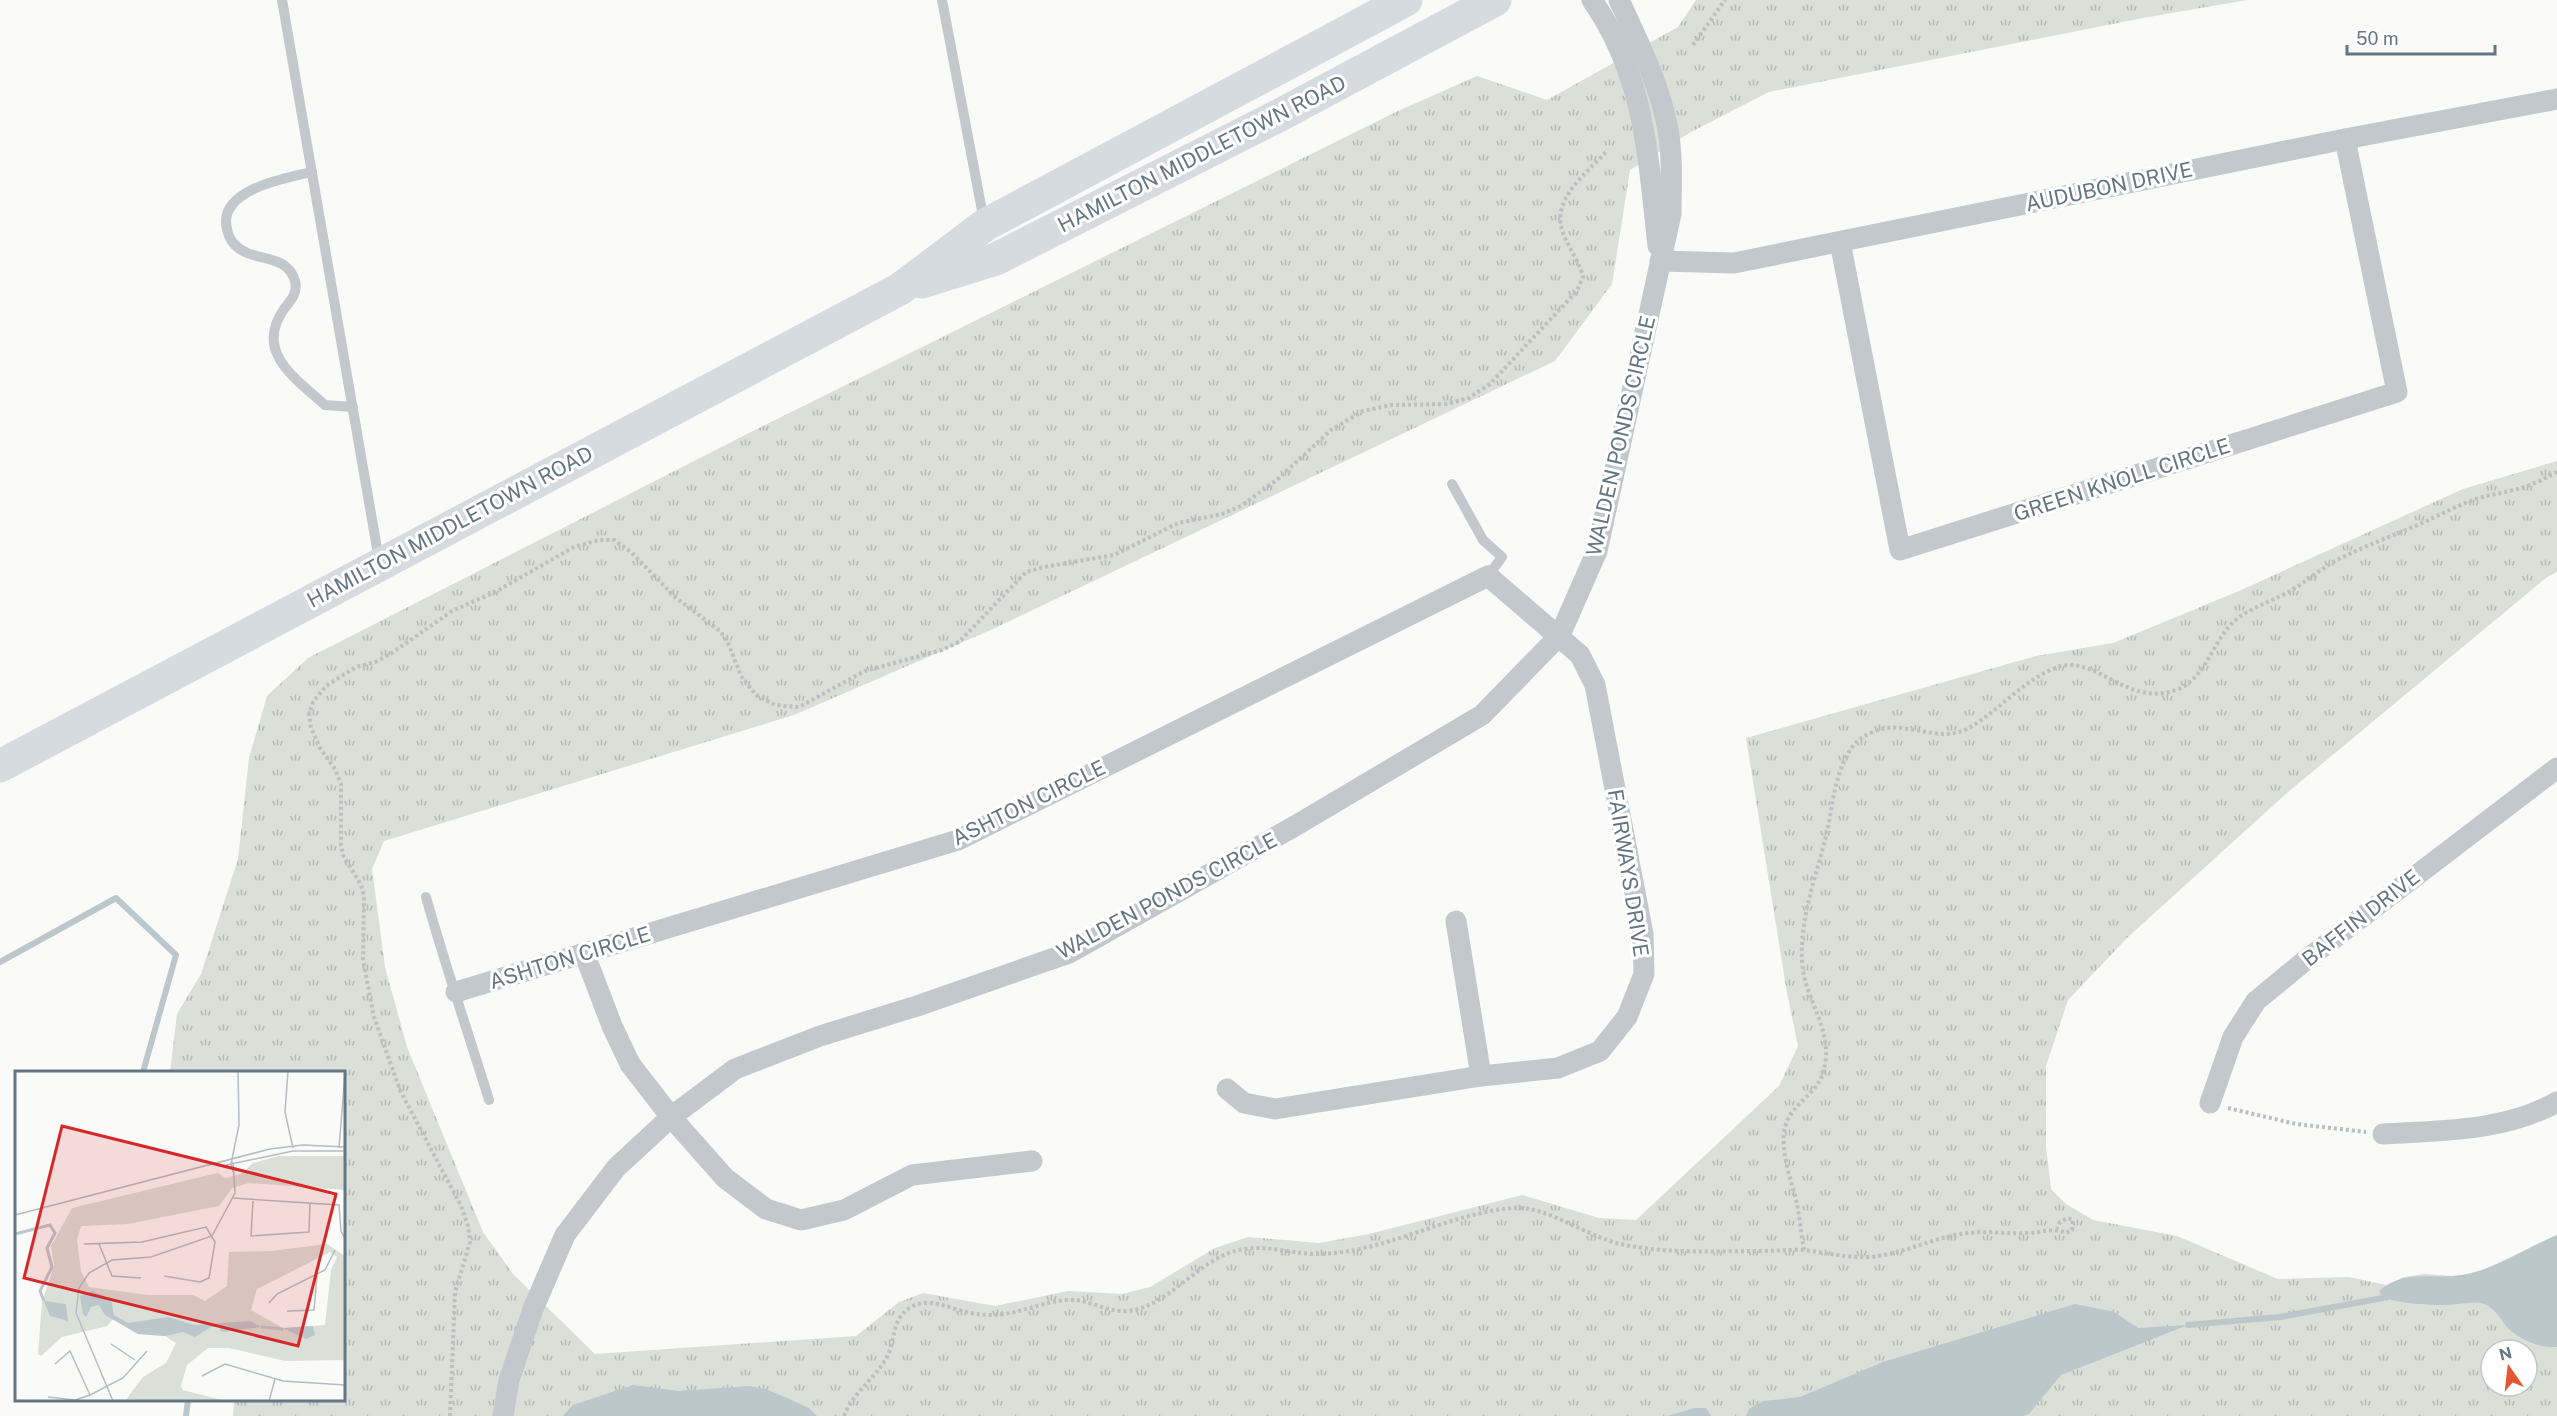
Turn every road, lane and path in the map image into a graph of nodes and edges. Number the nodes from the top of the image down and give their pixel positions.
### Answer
1 (282, 0) edge
2 (942, 0) edge
3 (1406, 0) edge
4 (1495, 0) edge
5 (1592, 0) edge
6 (1619, 0) edge
7 (1725, 0) edge
8 (1693, 45) dead end
9 (2557, 99) edge
10 (2345, 139) junction
11 (1606, 152) dead end
12 (312, 172) junction
13 (985, 225) junction
14 (1840, 242) junction
15 (1660, 261) junction
16 (900, 289) junction
17 (353, 407) junction
18 (2557, 472) edge
19 (1452, 484) dead end
20 (380, 563) junction
21 (1488, 576) junction
22 (1560, 635) junction
23 (0, 766) edge
24 (2557, 768) edge
25 (426, 897) dead end
26 (1456, 921) dead end
27 (585, 955) junction
28 (456, 992) junction
29 (1481, 1076) junction
30 (1227, 1089) dead end
31 (489, 1100) dead end
32 (2557, 1101) edge
33 (2210, 1103) joint
34 (671, 1117) junction
35 (2383, 1134) joint
36 (1032, 1161) dead end
37 (2057, 1228) junction
38 (1804, 1250) junction
39 (450, 1416) edge
40 (503, 1416) edge
41 (844, 1416) edge

1 - 12 lane
2 - 13 lane
3 - 13 highway, HAMILTON MIDDLETOWN ROAD
4 - 16 highway, HAMILTON MIDDLETOWN ROAD
5 - 15 street, WALDEN PONDS CIRCLE
6 - 15 street, WALDEN PONDS CIRCLE
7 - 8 path
9 - 10 street, AUDUBON DRIVE
10 - 14 street, AUDUBON DRIVE
10 - 14 street, GREEN KNOLL CIRCLE
11 - 39 path
12 - 17 lane
12 - 17 lane
13 - 16 highway, HAMILTON MIDDLETOWN ROAD
14 - 15 street, AUDUBON DRIVE
15 - 22 street, WALDEN PONDS CIRCLE
16 - 20 highway, HAMILTON MIDDLETOWN ROAD
17 - 20 lane
18 - 38 path
19 - 21 lane
20 - 23 highway, HAMILTON MIDDLETOWN ROAD
21 - 22 street
21 - 27 street, ASHTON CIRCLE
22 - 29 street, FAIRWAYS DRIVE
22 - 34 street, WALDEN PONDS CIRCLE
24 - 33 street, BAFFIN DRIVE
25 - 28 lane
26 - 29 street
27 - 28 street, ASHTON CIRCLE
27 - 34 street
28 - 31 lane
29 - 30 street, FAIRWAYS DRIVE
32 - 35 street
33 - 35 path
34 - 36 street
34 - 40 street, WALDEN PONDS CIRCLE
37 - 37 path
37 - 38 path
38 - 41 path

